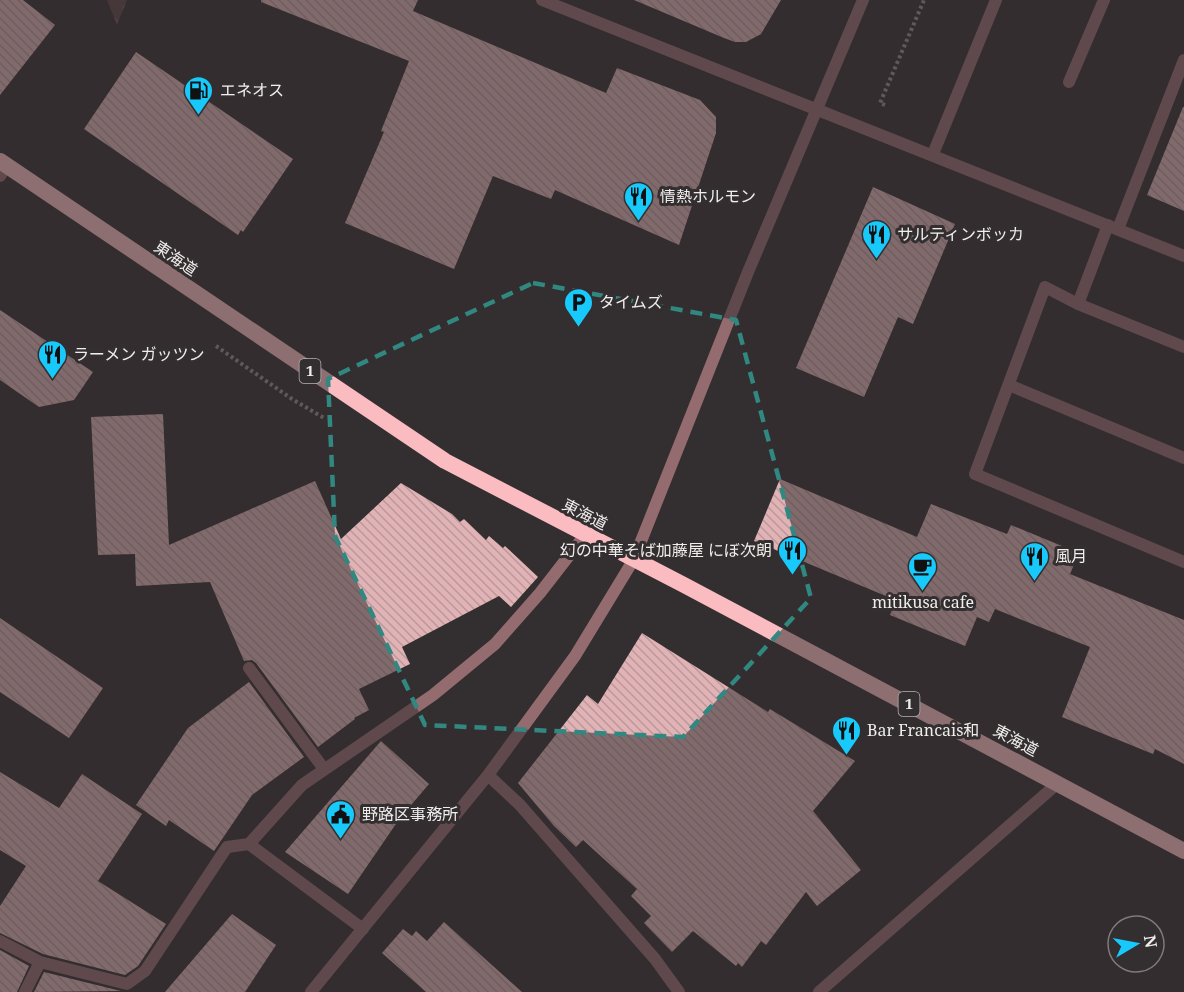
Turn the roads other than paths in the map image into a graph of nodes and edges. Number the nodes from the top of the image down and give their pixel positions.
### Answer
1 (542, 0) edge
2 (862, 0) edge
3 (996, 0) edge
4 (1104, 0) edge
5 (1184, 60) edge
6 (1069, 82) dead end
7 (816, 108) junction
8 (933, 154) junction
9 (2, 167) edge
10 (1113, 227) junction
11 (1184, 256) edge
12 (1078, 304) junction
13 (1184, 346) edge
14 (1009, 385) junction
15 (1184, 458) edge
16 (585, 535) junction
17 (634, 559) junction
18 (1184, 562) edge
19 (249, 668) dead end
20 (324, 770) junction
21 (488, 776) junction
22 (1058, 783) junction
23 (249, 844) junction
24 (1184, 851) edge
25 (363, 929) junction
26 (0, 941) edge
27 (40, 962) junction
28 (25, 992) edge
29 (312, 992) edge
30 (679, 992) edge
31 (819, 992) edge

1 - 7 street
2 - 7 street
3 - 8 street
4 - 6 street
5 - 10 street
7 - 8 street
7 - 17 street
8 - 10 street
9 - 16 highway, 東海道 / 1
10 - 11 street
10 - 12 street
12 - 13 street
12 - 14 street
14 - 15 street
14 - 18 street
16 - 17 highway, 東海道 / 1
16 - 20 street
17 - 21 street
17 - 22 highway, 東海道 / 1
19 - 20 street
20 - 23 street
21 - 25 street
21 - 30 street
22 - 24 highway, 東海道 / 1
22 - 31 street
23 - 25 street
23 - 27 street
25 - 29 street
26 - 27 street
27 - 28 street

